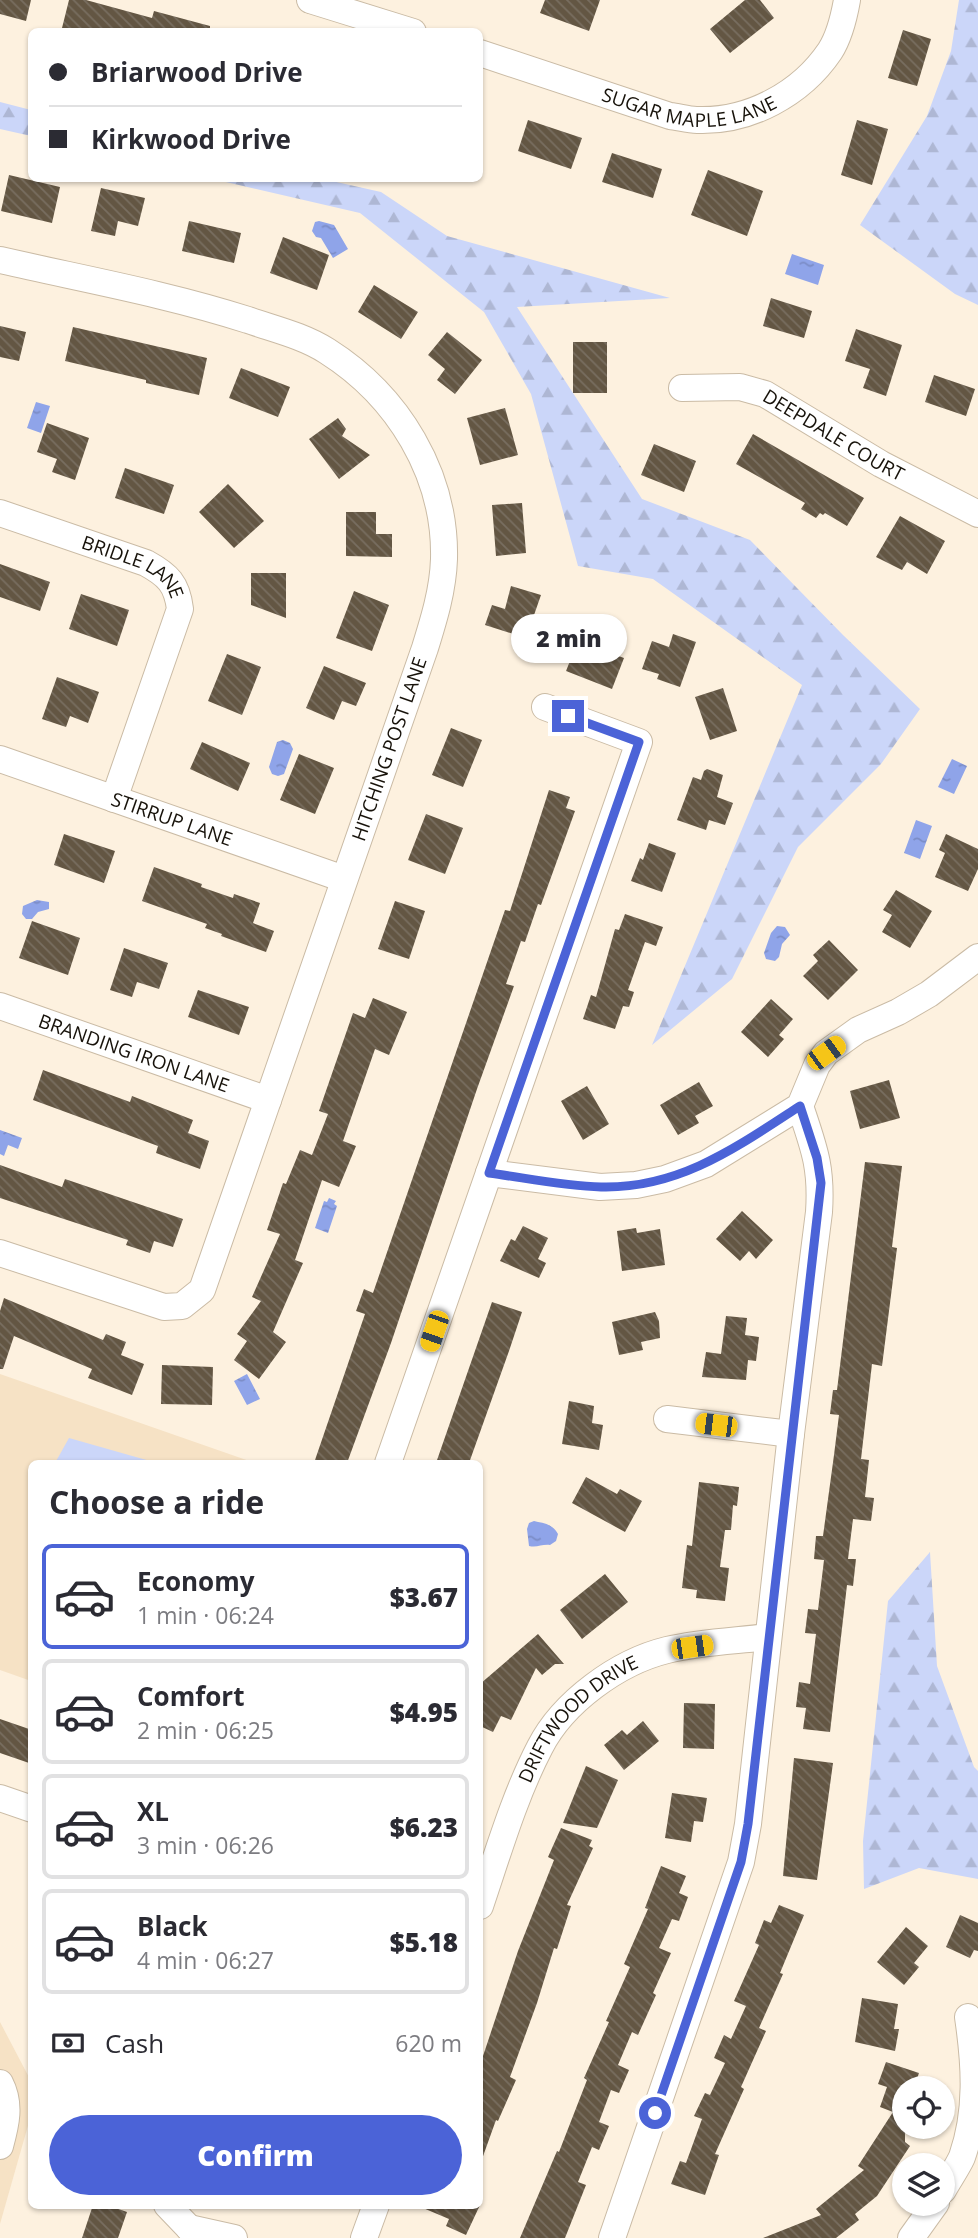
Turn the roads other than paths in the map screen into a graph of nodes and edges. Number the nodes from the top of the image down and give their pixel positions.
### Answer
1 (310, 0) edge
2 (847, 0) edge
3 (400, 28) edge
4 (483, 54) edge
5 (0, 260) edge
6 (682, 388) dead end
7 (0, 513) edge
8 (978, 514) edge
9 (545, 707) dead end
10 (0, 759) edge
11 (114, 799) junction
12 (344, 879) junction
13 (978, 957) edge
14 (0, 1006) edge
15 (268, 1100) junction
16 (800, 1106) junction
17 (489, 1173) junction
18 (0, 1253) edge
19 (667, 1419) dead end
20 (791, 1434) junction
21 (389, 1460) edge
22 (768, 1637) junction
23 (0, 1798) edge
24 (28, 1808) edge
25 (483, 1897) edge
26 (968, 2017) dead end
27 (0, 2083) edge
28 (0, 2146) edge
29 (955, 2168) edge
30 (170, 2209) edge
31 (375, 2209) edge
32 (927, 2216) edge
33 (187, 2233) edge
34 (234, 2238) edge
35 (364, 2238) edge
36 (612, 2238) edge
37 (911, 2238) edge

1 - 3 street
2 - 4 street, SUGAR MAPLE LANE
5 - 12 street, HITCHING POST LANE
6 - 8 street, DEEPDALE COURT
7 - 11 street, BRIDLE LANE
9 - 17 street
10 - 11 street, STIRRUP LANE
11 - 12 street, STIRRUP LANE
12 - 15 street, HITCHING POST LANE
13 - 16 street
14 - 15 street, BRANDING IRON LANE
15 - 18 street, HITCHING POST LANE
16 - 17 street
16 - 20 street
17 - 21 street
19 - 20 street
20 - 22 street
22 - 25 street, DRIFTWOOD DRIVE
22 - 36 street
23 - 24 street
26 - 29 street
27 - 28 street
30 - 33 street
31 - 35 street
32 - 37 street
33 - 34 street

